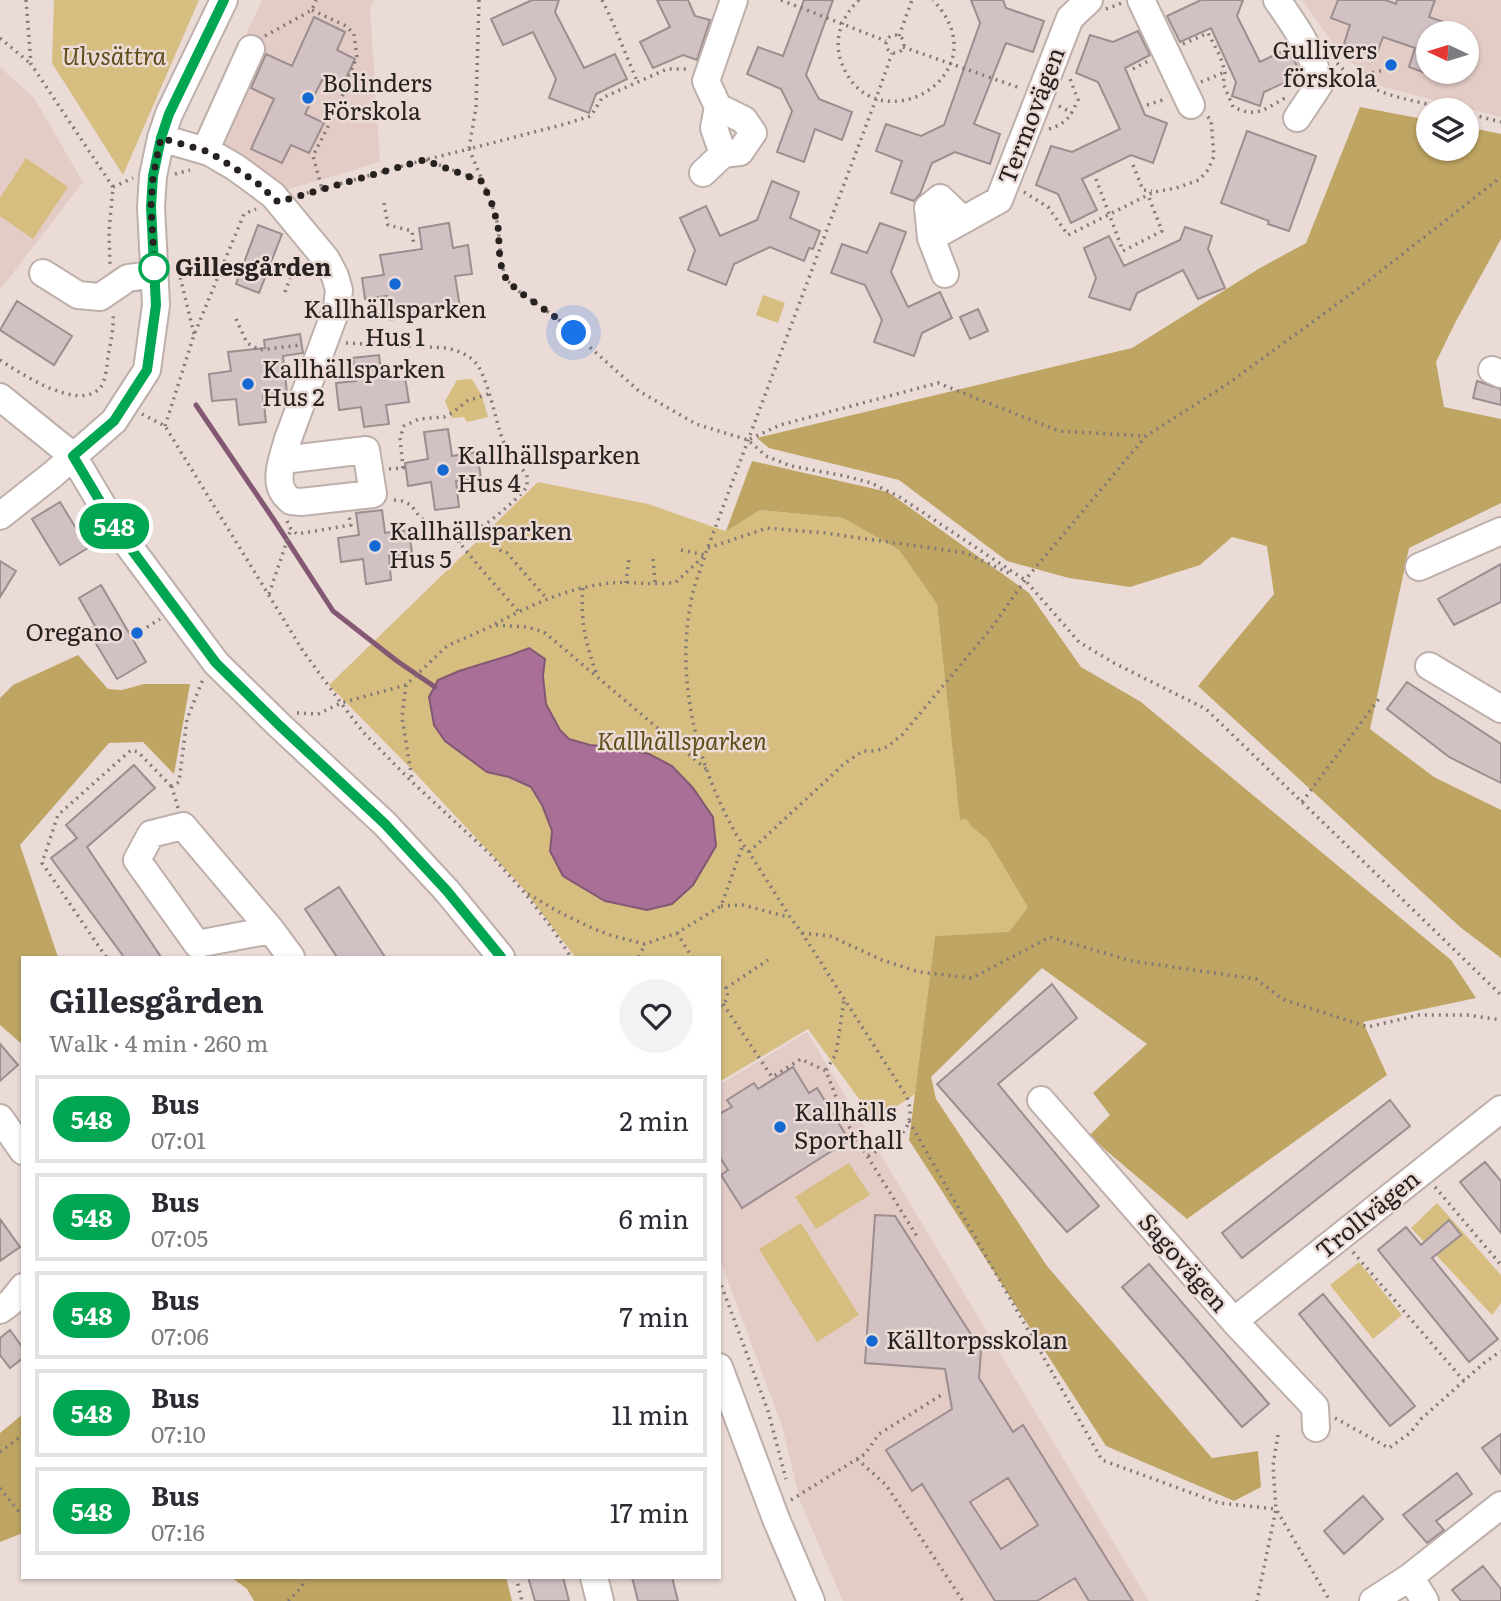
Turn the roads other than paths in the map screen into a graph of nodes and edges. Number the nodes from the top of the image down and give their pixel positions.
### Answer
1 (224, 0) edge
2 (734, 0) edge
3 (1141, 0) edge
4 (1277, 0) edge
5 (1096, 5) edge
6 (251, 49) road end
7 (718, 107) junction
8 (1196, 108) road end
9 (1291, 108) road end
10 (161, 138) junction
11 (205, 151) junction
12 (723, 154) junction
13 (703, 173) dead end
14 (43, 273) dead end
15 (155, 274) junction
16 (945, 274) dead end
17 (0, 397) edge
18 (73, 456) junction
19 (283, 460) junction
20 (3, 507) edge
21 (1501, 531) edge
22 (1419, 567) dead end
23 (1429, 666) dead end
24 (1501, 709) edge
25 (271, 930) junction
26 (290, 956) edge
27 (500, 956) edge
28 (1041, 1100) dead end
29 (1501, 1109) edge
30 (0, 1118) edge
31 (21, 1148) edge
32 (21, 1290) edge
33 (0, 1311) edge
34 (1234, 1321) junction
35 (721, 1372) edge
36 (1315, 1418) road end
37 (1501, 1505) edge
38 (1410, 1577) junction
39 (594, 1579) edge
40 (600, 1601) edge
41 (811, 1601) edge
42 (1373, 1601) edge
43 (1426, 1601) edge

1 - 10 street
2 - 7 street
3 - 8 street
4 - 9 street
5 - 16 street, Termovägen
6 - 11 street
7 - 12 street
7 - 12 street
10 - 11 street
10 - 15 street
11 - 19 street
12 - 13 street
14 - 15 street
15 - 18 street
17 - 18 street
18 - 20 street
18 - 27 street
19 - 19 street
21 - 22 street
23 - 24 street
25 - 25 street
25 - 26 street
28 - 34 street, Sagovägen
29 - 34 street, Trollvägen
30 - 31 street
32 - 33 street
34 - 36 street, Sagovägen
35 - 41 street
37 - 38 street
38 - 42 street
38 - 43 street
39 - 40 street

